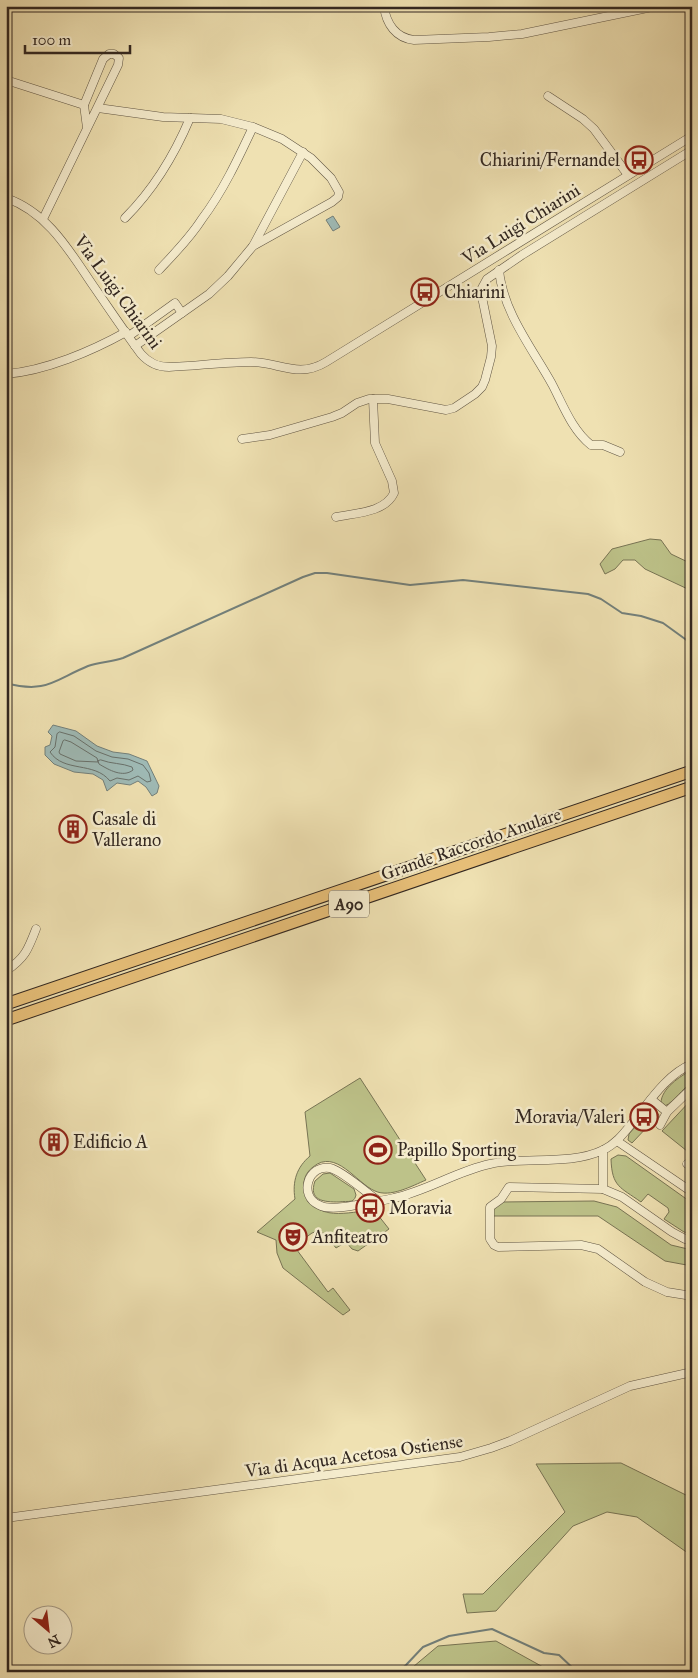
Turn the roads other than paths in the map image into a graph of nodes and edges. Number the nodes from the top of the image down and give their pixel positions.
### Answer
1 (384, 6) edge
2 (657, 6) edge
3 (6, 80) edge
4 (548, 96) dead end
5 (84, 105) junction
6 (98, 108) junction
7 (190, 118) junction
8 (254, 127) junction
9 (87, 128) junction
10 (692, 136) edge
11 (692, 150) edge
12 (303, 152) junction
13 (628, 175) junction
14 (6, 198) edge
15 (125, 218) dead end
16 (43, 219) junction
17 (253, 246) junction
18 (159, 270) dead end
19 (500, 270) junction
20 (182, 313) junction
21 (127, 334) junction
22 (135, 346) junction
23 (6, 374) edge
24 (373, 399) junction
25 (242, 439) dead end
26 (620, 452) dead end
27 (336, 518) dead end
28 (692, 771) edge
29 (692, 787) edge
30 (36, 929) dead end
31 (6, 971) edge
32 (6, 1004) edge
33 (6, 1020) edge
34 (692, 1064) edge
35 (692, 1088) edge
36 (651, 1099) junction
37 (667, 1112) junction
38 (660, 1125) dead end
39 (617, 1141) junction
40 (603, 1150) junction
41 (603, 1189) junction
42 (689, 1190) dead end
43 (377, 1200) junction
44 (692, 1240) edge
45 (692, 1296) edge
46 (692, 1372) edge
47 (6, 1518) edge

1 - 2 street
3 - 5 street
4 - 13 street
5 - 6 street
5 - 9 street
6 - 7 street
6 - 9 street
7 - 8 street
7 - 15 street
8 - 12 street
8 - 18 street
9 - 16 street
10 - 13 street, Via Luigi Chiarini
11 - 19 street
12 - 17 street
12 - 17 street
13 - 22 street, Via Luigi Chiarini
14 - 16 street, Via Luigi Chiarini
16 - 21 street, Via Luigi Chiarini
17 - 20 street
19 - 24 street
19 - 26 street
20 - 21 street
20 - 22 street
21 - 22 street, Via Luigi Chiarini
21 - 23 street
24 - 25 street
24 - 27 street
28 - 32 highway, Grande Raccordo Anulare / A90
29 - 33 highway, Grande Raccordo Anulare / A90
30 - 31 street
34 - 36 street
35 - 37 street
36 - 37 street
36 - 39 street
37 - 38 street
39 - 40 street
39 - 42 street
40 - 41 street
40 - 43 street
41 - 44 street
41 - 45 street
43 - 43 street
46 - 47 street, Via di Acqua Acetosa Ostiense

